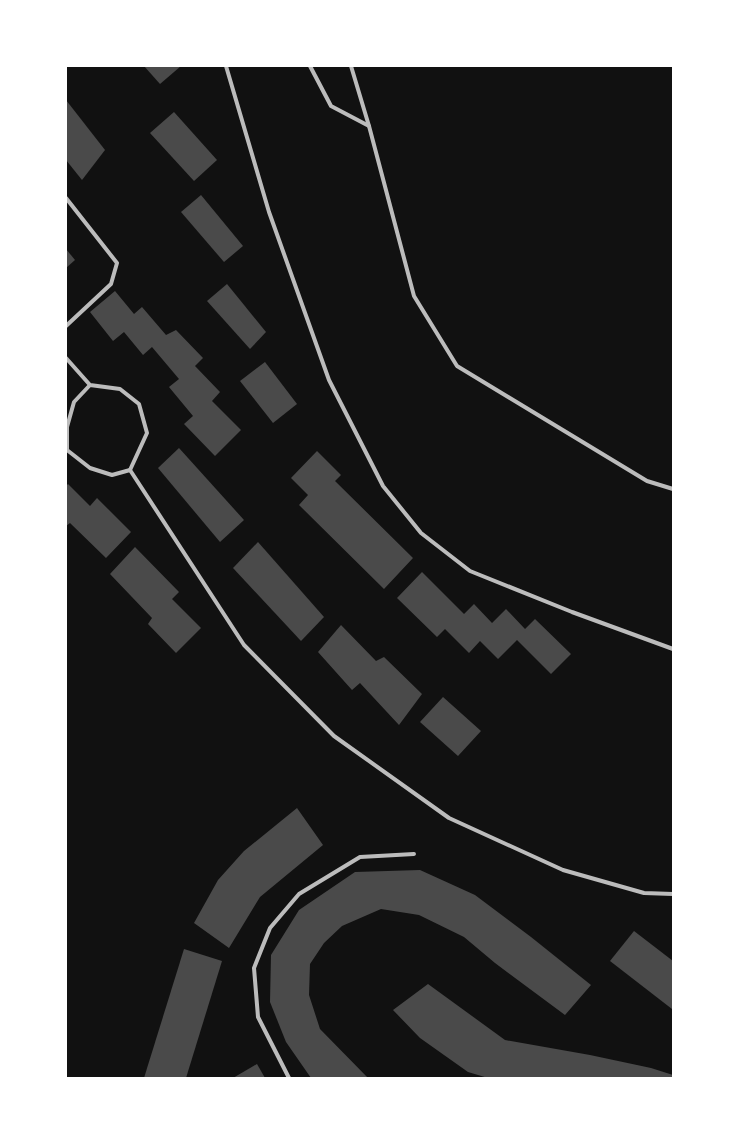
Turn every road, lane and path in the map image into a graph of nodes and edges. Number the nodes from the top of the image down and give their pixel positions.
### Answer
1 (226, 66) edge
2 (310, 66) edge
3 (351, 66) edge
4 (369, 126) junction
5 (66, 198) edge
6 (66, 326) edge
7 (66, 358) edge
8 (90, 385) junction
9 (130, 470) junction
10 (673, 489) edge
11 (673, 649) edge
12 (414, 854) dead end
13 (673, 894) edge
14 (289, 1078) edge

1 - 11 street
2 - 4 street
3 - 4 street
4 - 10 street
5 - 6 street
7 - 8 street
8 - 9 street
8 - 9 street
9 - 13 street
12 - 14 street

